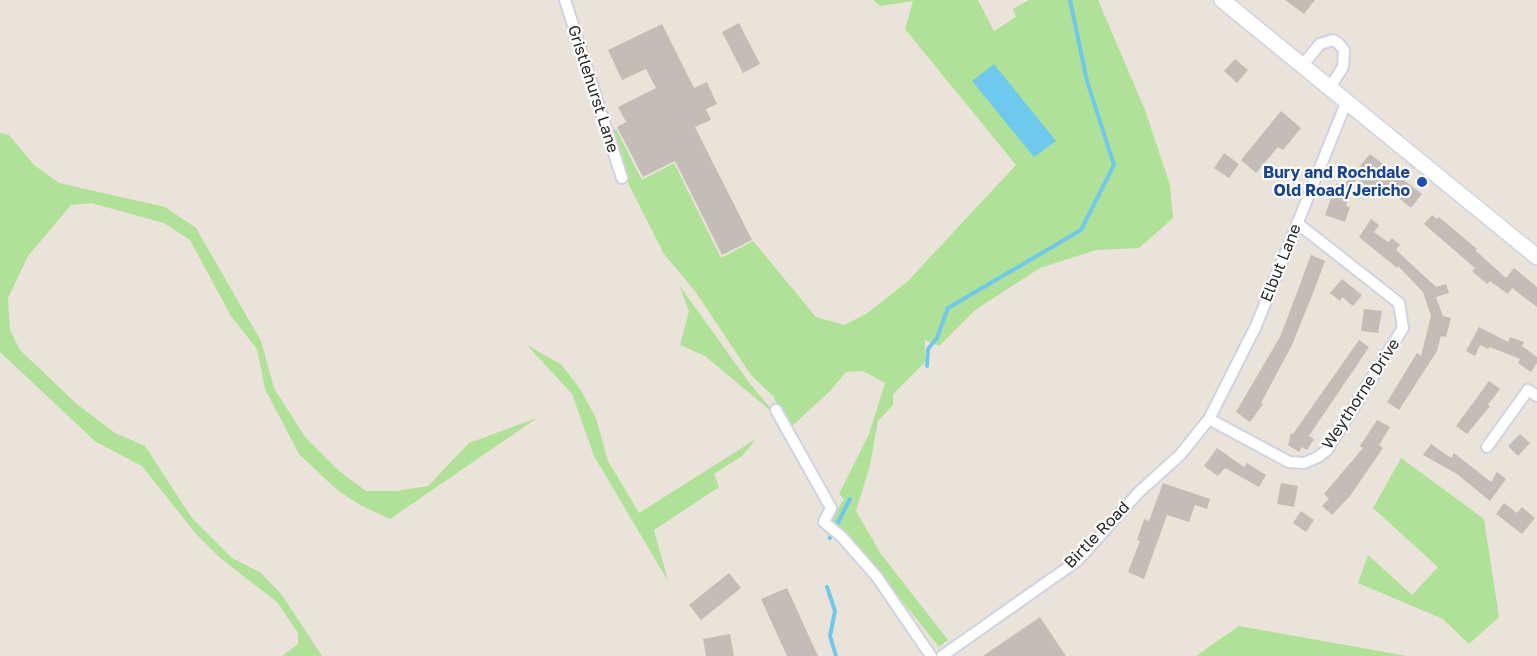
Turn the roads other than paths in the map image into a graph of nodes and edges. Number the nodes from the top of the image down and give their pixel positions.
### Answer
1 (565, 0) edge
2 (1221, 0) edge
3 (1302, 66) junction
4 (1329, 89) junction
5 (1346, 103) junction
6 (622, 178) dead end
7 (1297, 223) junction
8 (1537, 257) edge
9 (1537, 396) edge
10 (776, 410) dead end
11 (1209, 419) junction
12 (1487, 447) dead end
13 (930, 656) edge
14 (942, 656) edge

1 - 6 street, Gristlehurst Lane
2 - 3 main road
3 - 4 main road
3 - 4 street
4 - 5 main road
5 - 7 street, Elbut Lane
5 - 8 main road
7 - 11 street, Elbut Lane
7 - 11 street, Weythorne Drive
9 - 12 street
10 - 13 street
11 - 14 street, Birtle Road

